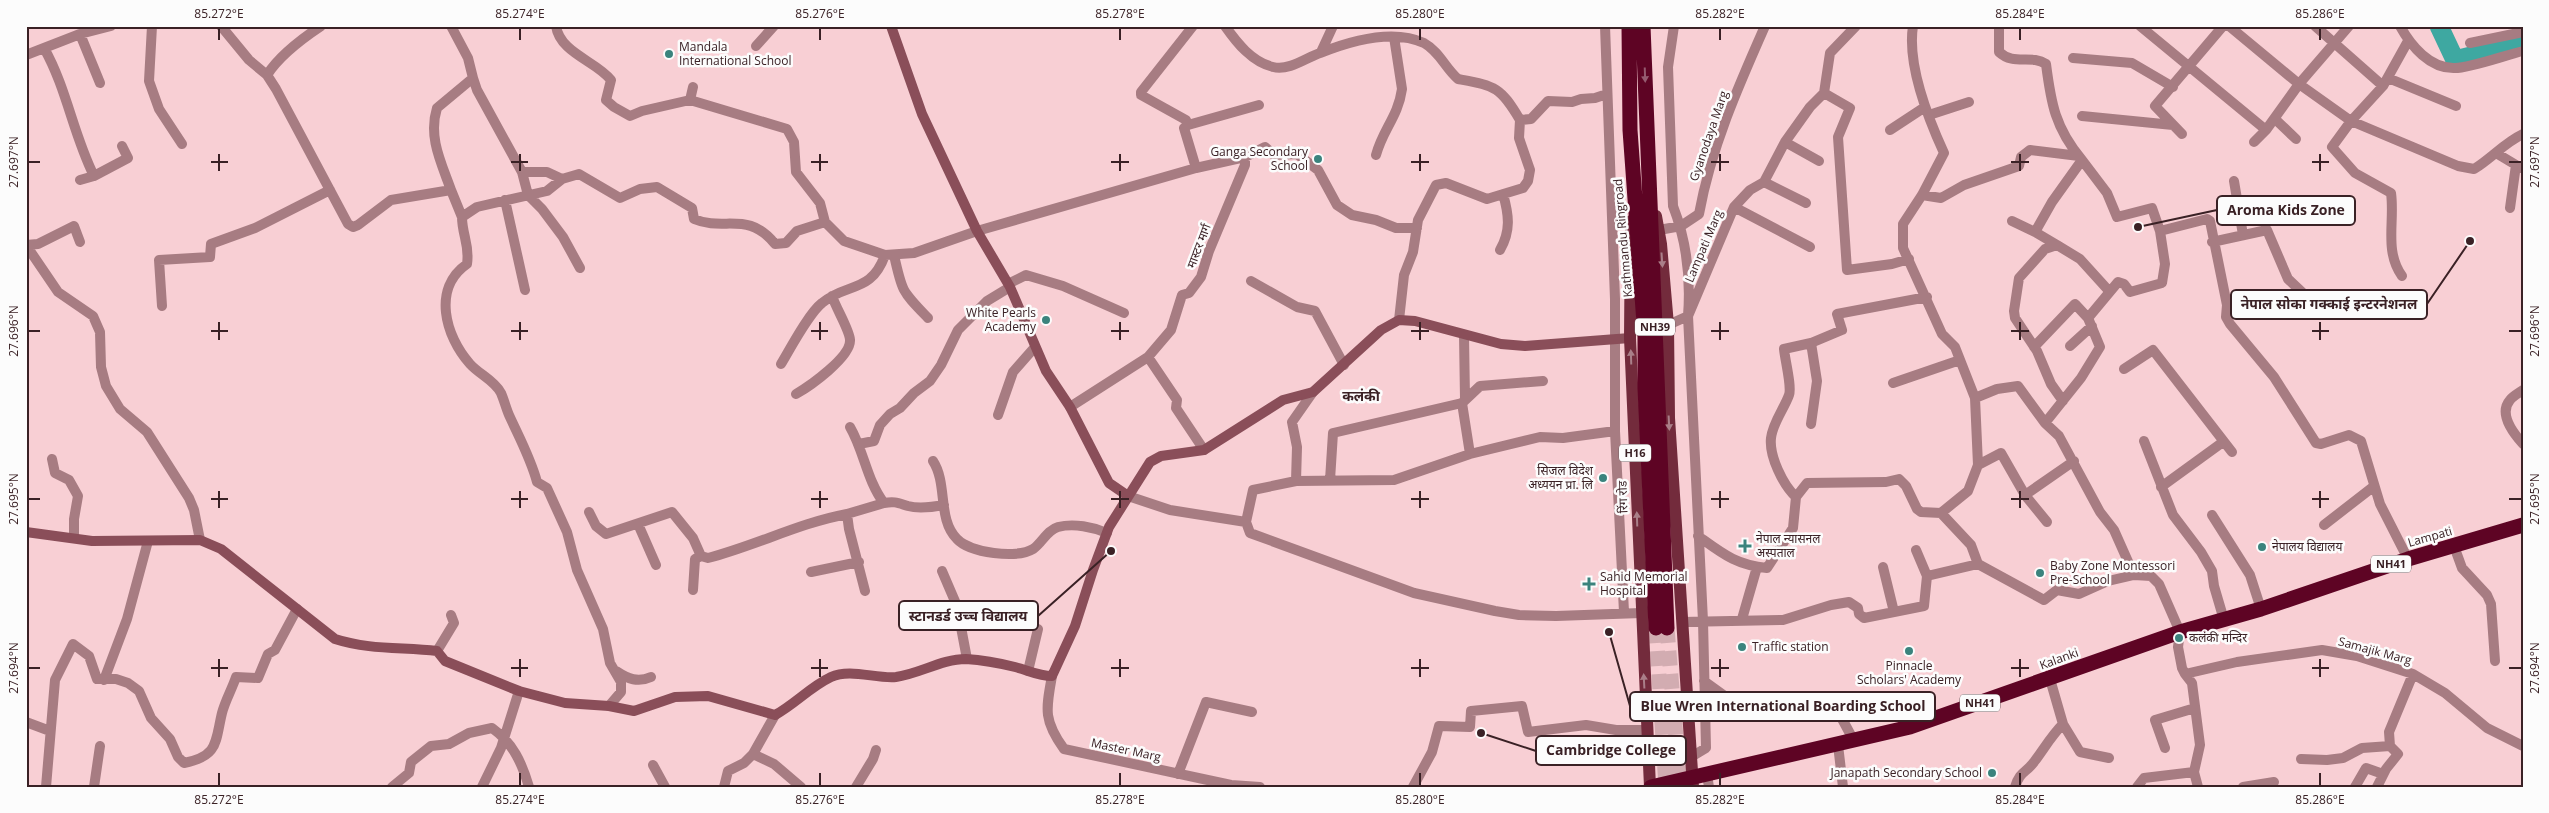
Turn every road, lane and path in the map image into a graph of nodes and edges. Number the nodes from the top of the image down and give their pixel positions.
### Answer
1 (111, 26) edge
2 (152, 26) edge
3 (221, 26) edge
4 (322, 26) edge
5 (451, 26) edge
6 (556, 26) edge
7 (774, 26) edge
8 (892, 26) edge
9 (1193, 26) edge
10 (1225, 26) edge
11 (1333, 26) edge
12 (1605, 26) edge
13 (1629, 26) edge
14 (1643, 26) edge
15 (1674, 26) edge
16 (1764, 26) edge
17 (1856, 26) edge
18 (1913, 26) edge
19 (1999, 26) edge
20 (2140, 26) edge
21 (2223, 26) edge
22 (2229, 26) edge
23 (2316, 26) edge
24 (2349, 26) edge
25 (2400, 26) edge
26 (2523, 32) edge
27 (80, 34) junction
28 (1394, 37) junction
29 (2408, 41) junction
30 (2336, 43) junction
31 (2470, 43) dead end
32 (756, 46) dead end
33 (44, 48) junction
34 (2523, 51) edge
35 (1321, 52) junction
36 (26, 55) edge
37 (2073, 58) dead end
38 (2188, 67) junction
39 (267, 75) junction
40 (473, 78) junction
41 (2386, 82) junction
42 (100, 83) dead end
43 (2299, 84) junction
44 (694, 87) dead end
45 (2173, 87) junction
46 (1607, 94) junction
47 (1824, 94) junction
48 (690, 100) junction
49 (1969, 102) dead end
50 (1259, 105) dead end
51 (2456, 106) dead end
52 (1927, 111) junction
53 (2082, 116) dead end
54 (2276, 119) junction
55 (1520, 120) junction
56 (2351, 121) junction
57 (1188, 125) junction
58 (2173, 125) junction
59 (1890, 130) dead end
60 (2266, 130) junction
61 (2182, 134) dead end
62 (2523, 134) edge
63 (2296, 139) dead end
64 (1786, 142) junction
65 (2254, 142) dead end
66 (182, 144) dead end
67 (122, 146) dead end
68 (2496, 153) junction
69 (1376, 155) dead end
70 (1245, 156) junction
71 (2080, 158) junction
72 (1819, 161) dead end
73 (2520, 167) edge
74 (1196, 168) junction
75 (522, 172) junction
76 (1640, 175) junction
77 (94, 176) junction
78 (562, 179) junction
79 (80, 180) dead end
80 (2234, 181) dead end
81 (1764, 182) junction
82 (330, 190) junction
83 (451, 190) junction
84 (1503, 194) junction
85 (528, 195) junction
86 (1922, 195) junction
87 (505, 200) junction
88 (1806, 203) dead end
89 (1734, 207) junction
90 (2510, 208) dead end
91 (462, 217) junction
92 (2012, 221) dead end
93 (825, 222) junction
94 (1681, 226) junction
95 (1417, 228) junction
96 (1658, 230) junction
97 (976, 231) junction
98 (2160, 231) junction
99 (2035, 232) junction
100 (2243, 235) junction
101 (80, 242) dead end
102 (2212, 242) junction
103 (2057, 244) junction
104 (1810, 247) dead end
105 (1500, 250) dead end
106 (889, 255) junction
107 (1909, 259) junction
108 (580, 268) dead end
109 (2402, 276) dead end
110 (1251, 282) dead end
111 (1009, 285) junction
112 (525, 290) dead end
113 (2109, 291) junction
114 (832, 296) junction
115 (1927, 297) junction
116 (2307, 297) dead end
117 (162, 306) dead end
118 (1124, 313) dead end
119 (1688, 316) junction
120 (928, 318) dead end
121 (1399, 320) junction
122 (2090, 322) junction
123 (1668, 325) junction
124 (1464, 335) junction
125 (1615, 338) junction
126 (1630, 338) junction
127 (1811, 343) junction
128 (2070, 346) dead end
129 (1035, 347) junction
130 (2034, 347) junction
131 (1148, 357) junction
132 (1960, 360) junction
133 (781, 364) dead end
134 (1344, 365) junction
135 (2124, 369) dead end
136 (1543, 381) dead end
137 (1893, 384) dead end
138 (2523, 390) edge
139 (1313, 392) junction
140 (796, 394) dead end
141 (1976, 398) junction
142 (1464, 401) junction
143 (2063, 401) junction
144 (1070, 407) junction
145 (998, 415) dead end
146 (2045, 423) junction
147 (1811, 424) dead end
148 (850, 427) dead end
149 (1615, 431) junction
150 (2144, 442) dead end
151 (2223, 442) junction
152 (860, 444) junction
153 (2523, 444) edge
154 (1204, 450) junction
155 (2232, 452) dead end
156 (1470, 454) junction
157 (52, 459) dead end
158 (933, 460) dead end
159 (2074, 461) junction
160 (1978, 465) junction
161 (1330, 480) junction
162 (1296, 481) junction
163 (2161, 487) junction
164 (2373, 487) junction
165 (2025, 495) junction
166 (1128, 496) junction
167 (1796, 497) junction
168 (884, 503) junction
169 (944, 505) junction
170 (589, 512) dead end
171 (1941, 513) junction
172 (847, 514) junction
173 (2212, 515) dead end
174 (1246, 522) junction
175 (2047, 522) dead end
176 (638, 524) junction
177 (2324, 525) dead end
178 (2523, 525) edge
179 (26, 532) edge
180 (1107, 532) junction
181 (1698, 536) junction
182 (74, 537) junction
183 (200, 540) junction
184 (148, 541) junction
185 (2454, 546) junction
186 (1916, 550) dead end
187 (701, 556) junction
188 (2408, 559) junction
189 (859, 562) junction
190 (1978, 564) junction
191 (656, 565) dead end
192 (1757, 567) junction
193 (1884, 567) dead end
194 (942, 571) dead end
195 (810, 572) dead end
196 (2134, 575) junction
197 (1927, 576) junction
198 (694, 590) dead end
199 (865, 590) dead end
200 (2261, 608) junction
201 (297, 609) junction
202 (1624, 612) junction
203 (1894, 612) junction
204 (1641, 613) junction
205 (451, 615) dead end
206 (1742, 620) junction
207 (2224, 620) junction
208 (1703, 621) junction
209 (1682, 622) junction
210 (1661, 628) tunnel mouth
211 (1038, 629) dead end
212 (2180, 632) junction
213 (437, 651) junction
214 (967, 660) junction
215 (2495, 661) dead end
216 (616, 671) junction
217 (1028, 671) junction
218 (2185, 674) junction
219 (2413, 674) junction
220 (1052, 676) junction
221 (651, 677) dead end
222 (2050, 679) junction
223 (104, 680) junction
224 (1704, 681) junction
225 (519, 691) junction
226 (609, 706) junction
227 (2195, 708) junction
228 (1252, 712) dead end
229 (774, 715) junction
230 (26, 722) edge
231 (2063, 724) junction
232 (1647, 730) junction
233 (50, 732) junction
234 (503, 736) junction
235 (1854, 740) junction
236 (1838, 745) junction
237 (100, 746) dead end
238 (2390, 746) junction
239 (2523, 746) edge
240 (2165, 748) dead end
241 (876, 750) dead end
242 (753, 754) junction
243 (1691, 757) junction
244 (2109, 758) dead end
245 (2301, 759) dead end
246 (652, 765) dead end
247 (2194, 772) junction
248 (1178, 774) junction
249 (2383, 774) junction
250 (1700, 781) edge
251 (2274, 782) dead end
252 (46, 787) edge
253 (94, 787) edge
254 (392, 787) edge
255 (482, 787) edge
256 (529, 787) edge
257 (665, 787) edge
258 (724, 787) edge
259 (801, 787) edge
260 (856, 787) edge
261 (1260, 787) edge
262 (1413, 787) edge
263 (1650, 787) edge
264 (1843, 787) edge
265 (2015, 787) edge
266 (2137, 787) edge
267 (2198, 787) edge
268 (2243, 787) edge
269 (2355, 787) edge
270 (2377, 787) edge

1 - 27 street
2 - 66 street
3 - 39 street
4 - 39 street
5 - 40 street
6 - 48 street
7 - 32 street
8 - 97 street
9 - 57 street
10 - 35 street
11 - 35 street
12 - 46 street
13 - 76 highway, Kathmandu Ringroad / NH39
14 -> 76 highway, Kathmandu Ringroad / NH39
15 - 94 street
16 - 94 street, Gyanodaya Marg
17 - 47 street
18 - 52 street
19 - 71 street
20 - 38 street
21 - 38 street
22 - 43 street
23 - 30 street
24 - 30 street
25 - 29 street
26 - 31 street
27 - 33 street
27 - 42 street
28 - 35 street
28 - 55 street
28 - 69 street
29 - 34 street
29 - 41 street
30 - 41 street
30 - 43 street
33 - 36 street
33 - 77 street
37 - 45 street
38 - 45 street
38 - 60 street
39 - 82 street
40 - 75 street
40 - 83 street
41 - 51 street
41 - 56 street
43 - 54 street
43 - 56 street
44 - 48 street
45 - 58 street
46 - 55 street
46 - 125 street
47 - 64 street, Lampati Marg
47 - 107 street
48 - 93 street
49 - 52 street
50 - 57 street
52 - 59 street
52 - 86 street
53 - 58 street
54 - 60 street
54 - 63 street
55 - 84 street
56 - 68 street
56 - 109 street
57 - 74 street
58 - 61 street
60 - 65 street
62 - 68 street
64 - 72 street
64 - 81 street, Lampati Marg
67 - 77 street
68 - 73 street
70 - 74 street
70 - 95 street
70 - 131 street, मास्टर मार्ग
71 - 86 street
71 - 98 street
71 - 99 street
73 - 90 street
74 - 97 street
75 - 78 street
75 - 85 street
76 - 96 main road
76 - 126 main road, रिंग रोड / H16
76 - 210 highway, Kathmandu Ringroad / NH39
77 - 79 street
78 - 85 street
78 - 93 street
80 - 100 street
81 - 88 street
81 - 89 street, Lampati Marg
82 - 83 street
82 - 117 street
83 - 91 street
84 - 95 street
84 - 105 street
85 - 87 street
85 - 108 street
86 - 107 street
87 - 91 street
87 - 112 street
89 - 104 street
89 - 119 street, Lampati Marg
91 - 216 street
92 - 99 street
93 - 106 street
94 - 96 street, Gyanodaya Marg
94 - 119 street
95 - 121 street
96 -> 123 main road
97 - 106 street
97 - 111 street
98 - 102 street
98 - 113 street
99 - 103 street
100 - 102 street
100 - 116 street
101 - 183 street
102 - 164 street
103 - 113 street
103 - 130 street
106 - 114 street
106 - 120 street
107 - 115 street
110 - 134 street
111 - 118 street
111 - 129 street
111 - 152 street
113 - 122 street
114 - 133 street
114 - 140 street
115 - 127 street
115 - 132 street
119 - 123 street
119 - 181 street
121 - 124 street
121 - 134 street
122 - 128 street
122 - 130 street
122 - 143 street
123 -> 209 main road
124 - 125 street
124 - 142 street
125 - 126 street
125 - 149 street
204 -> 126 main road, रिंग रोड / H16
127 - 147 street
127 - 167 street
129 - 144 street
129 - 145 street
130 - 143 street
131 - 144 street, मास्टर मार्ग
131 - 154 street
132 - 137 street
132 - 141 street
134 - 139 street
135 - 151 street
136 - 142 street
138 - 153 street
139 - 154 street
139 - 162 street
141 - 146 street
141 - 160 street
142 - 156 street
142 - 161 street
143 - 146 street
144 - 166 street
146 - 159 street
148 - 152 street
149 - 156 street
149 - 202 street
150 - 163 street
151 - 155 street
151 - 163 street
152 - 168 street
154 - 166 street
156 - 161 street
157 - 182 street
158 - 169 street
159 - 165 street
159 - 196 street
160 - 165 street
160 - 171 street
161 - 162 street
162 - 174 street
163 - 207 street
164 - 177 street
164 - 188 street
165 - 175 street
166 - 174 street
166 - 180 street
167 - 171 street
167 - 192 street
168 - 169 street
168 - 172 street
169 - 180 street
170 - 176 street
171 - 190 street
172 - 187 street
172 - 189 street
173 - 200 street
174 - 202 street
176 - 187 street
176 - 191 street
178 - 185 highway, Lampati / NH41
179 - 182 street
180 - 220 street
181 - 192 street
181 - 208 street
182 - 184 street
183 - 184 street
183 - 201 street
184 - 223 street
185 - 188 highway, Lampati / NH41
185 - 215 street
186 - 197 street
187 - 198 street
188 - 200 highway, Lampati / NH41
189 - 195 street
189 - 199 street
190 - 196 street
190 - 197 street
192 - 206 street
193 - 203 street
194 - 214 street
196 - 212 street
197 - 203 street
200 - 207 highway, Kalanki / NH41
201 - 213 street
201 - 223 street
202 - 204 street
203 - 206 street
232 -> 204 main road, रिंग रोड / H16
205 - 213 street
206 - 208 street
207 - 212 highway, Kalanki / NH41
208 - 209 street
208 - 224 street
209 - 243 main road
211 - 217 street
212 - 218 street
212 - 222 highway, Kalanki / NH41
213 - 225 street
214 - 217 street
214 - 229 street
216 - 221 street
216 - 226 street
217 - 220 street
218 - 219 street, Samajik Marg
218 - 227 street
219 - 238 street
219 - 239 street, Samajik Marg
220 - 248 street, Master Marg
222 - 231 street
222 - 235 highway, Kalanki / NH41
223 - 233 street
224 - 235 street
224 - 243 street
225 - 226 street
225 - 234 street
226 - 229 street
227 - 240 street
227 - 247 street
228 - 248 street
229 - 242 street
230 - 233 street
231 - 244 street
231 - 265 street
232 - 262 street
232 - 263 main road, रिंग रोड / H16
233 - 252 street
234 - 254 street
234 - 255 street
234 - 256 street
235 - 236 highway, Kalanki / NH41
236 - 250 highway, Kalanki / NH41
236 - 264 street
237 - 253 street
238 - 245 street
238 - 249 street
241 - 260 street
242 - 258 street
242 - 259 street
243 - 250 main road
246 - 257 street
247 - 266 street
247 - 267 street
248 - 261 street, Master Marg
249 - 269 street
249 - 270 street
250 - 263 highway, NH41
251 - 268 street

